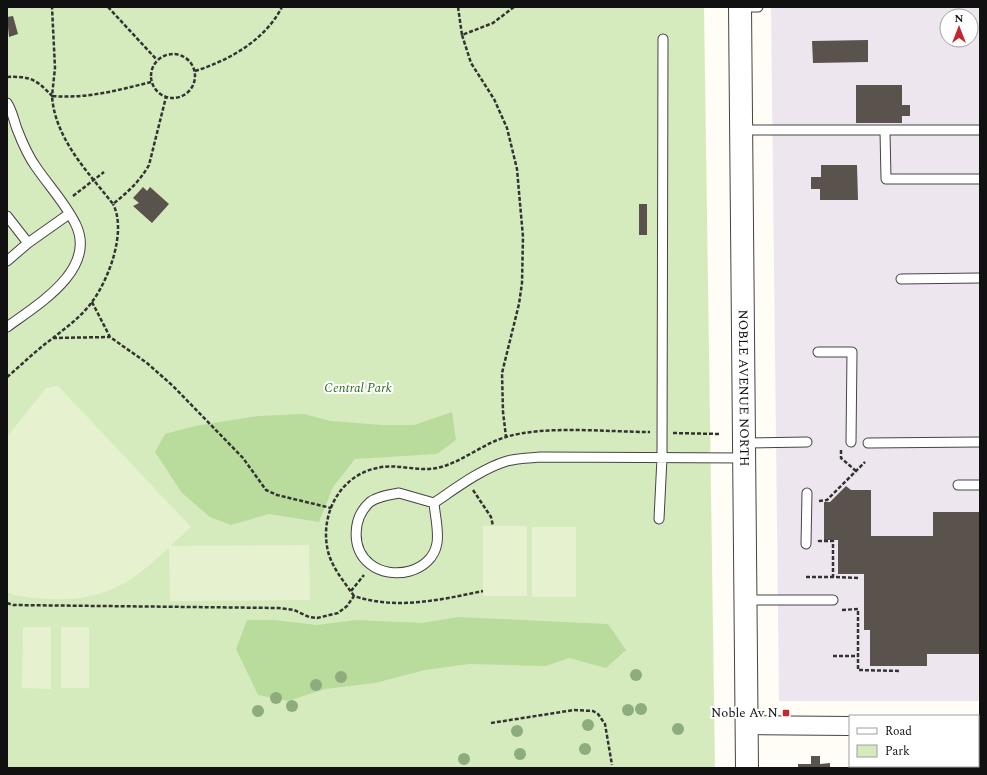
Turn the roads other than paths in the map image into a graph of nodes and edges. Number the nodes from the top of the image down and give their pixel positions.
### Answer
1 (740, 7) edge
2 (758, 7) edge
3 (663, 39) dead end
4 (7, 103) edge
5 (741, 130) junction
6 (980, 130) edge
7 (886, 131) junction
8 (980, 179) edge
9 (69, 214) junction
10 (7, 216) edge
11 (28, 243) junction
12 (7, 261) edge
13 (980, 278) edge
14 (901, 279) dead end
15 (7, 327) edge
16 (818, 352) dead end
17 (807, 442) dead end
18 (851, 442) dead end
19 (980, 442) edge
20 (868, 443) dead end
21 (744, 450) junction
22 (662, 458) junction
23 (958, 485) dead end
24 (980, 485) edge
25 (807, 493) dead end
26 (434, 503) junction
27 (659, 519) dead end
28 (806, 544) dead end
29 (745, 600) junction
30 (833, 600) dead end
31 (747, 725) junction
32 (849, 726) edge
33 (747, 768) edge

1 - 2 lane
1 - 5 street, NOBLE AVENUE NORTH
3 - 22 lane
4 - 9 lane
5 - 7 lane
5 - 21 street, NOBLE AVENUE NORTH
6 - 7 lane
7 - 8 lane
9 - 11 lane
9 - 15 lane
10 - 11 lane
11 - 12 lane
13 - 14 lane
16 - 18 lane
17 - 21 lane
19 - 20 lane
21 - 22 lane
21 - 29 street, NOBLE AVENUE NORTH
22 - 26 lane
22 - 27 lane
23 - 24 lane
25 - 28 lane
26 - 26 lane
29 - 30 lane
29 - 31 street, NOBLE AVENUE NORTH
31 - 32 street
31 - 33 street, NOBLE AVENUE NORTH

